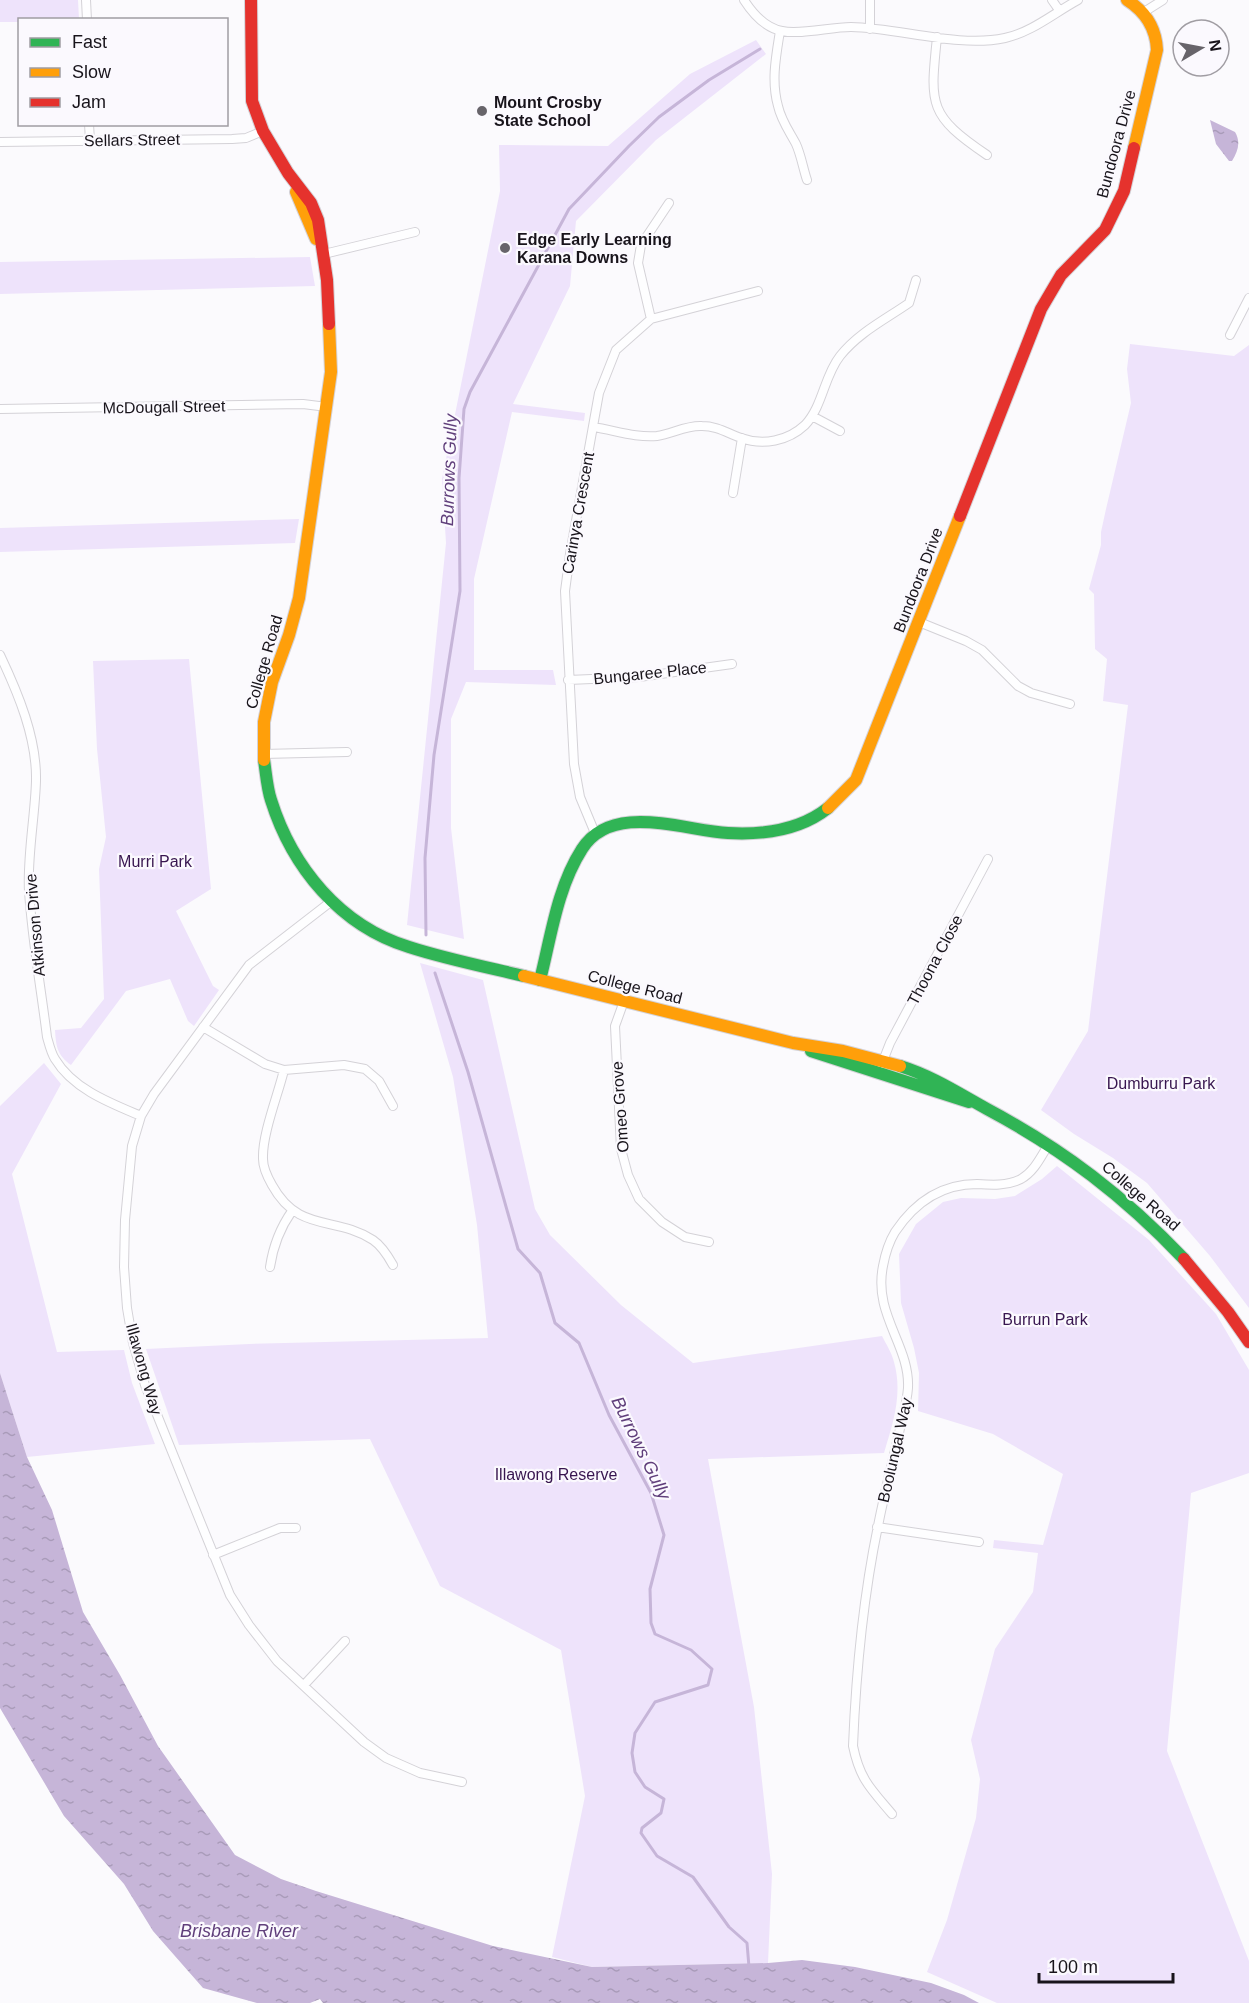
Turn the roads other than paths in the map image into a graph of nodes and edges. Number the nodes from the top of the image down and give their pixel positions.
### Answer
1 (86, 0) edge
2 (251, 0) edge
3 (744, 0) edge
4 (870, 0) edge
5 (1052, 0) edge
6 (1078, 0) edge
7 (1127, 0) edge
8 (1163, 0) edge
9 (1059, 10) junction
10 (1144, 12) junction
11 (87, 18) edge
12 (870, 29) junction
13 (780, 31) junction
14 (937, 37) junction
15 (89, 126) edge
16 (263, 131) junction
17 (90, 141) junction
18 (0, 142) edge
19 (987, 155) dead end
20 (807, 180) dead end
21 (669, 203) dead end
22 (415, 232) dead end
23 (324, 254) junction
24 (915, 280) dead end
25 (758, 291) dead end
26 (1249, 298) edge
27 (651, 319) junction
28 (1230, 335) dead end
29 (327, 407) junction
30 (0, 409) edge
31 (813, 416) junction
32 (593, 427) junction
33 (840, 431) dead end
34 (742, 438) junction
35 (734, 493) dead end
36 (919, 622) junction
37 (0, 655) edge
38 (732, 664) dead end
39 (568, 680) junction
40 (1070, 704) dead end
41 (347, 752) dead end
42 (263, 754) junction
43 (595, 833) junction
44 (988, 859) dead end
45 (333, 900) junction
46 (540, 981) junction
47 (624, 1001) junction
48 (203, 1027) junction
49 (881, 1067) junction
50 (284, 1070) junction
51 (393, 1106) dead end
52 (141, 1116) junction
53 (1049, 1144) junction
54 (292, 1211) junction
55 (709, 1242) dead end
56 (393, 1265) dead end
57 (270, 1267) dead end
58 (1249, 1342) edge
59 (877, 1527) junction
60 (296, 1528) dead end
61 (980, 1542) dead end
62 (213, 1556) junction
63 (345, 1641) dead end
64 (304, 1685) junction
65 (462, 1782) dead end
66 (892, 1814) dead end

1 - 11 street
2 - 16 main road, College Road
3 - 13 street
4 - 12 street
5 - 9 street
6 - 9 street
7 - 10 main road
8 - 10 street
9 - 14 street
10 - 36 main road, Bundoora Drive
12 - 13 street
12 - 14 street
13 - 20 street
14 - 19 street
15 - 17 street
16 - 17 street, Sellars Street
16 - 23 main road, College Road
17 - 18 street, Sellars Street
21 - 27 street
22 - 23 street
23 - 29 main road, College Road
24 - 31 street
25 - 27 street, Carinya Crescent
26 - 28 street
27 - 32 street, Carinya Crescent
29 - 30 street, McDougall Street
29 - 42 main road, College Road
31 - 33 street
31 - 34 street
32 - 34 street
32 - 39 street, Carinya Crescent
34 - 35 street
36 - 40 street
36 - 43 main road, Bundoora Drive
37 - 52 street, Atkinson Drive
38 - 39 street, Bungaree Place
39 - 43 street, Carinya Crescent
41 - 42 street
42 - 45 main road, College Road
43 - 46 main road
44 - 49 street, Thoona Close
45 - 46 main road, College Road
45 - 48 street, Illawong Way
46 - 47 main road, College Road
47 - 49 main road, College Road
47 - 55 street, Omeo Grove
48 - 50 street
48 - 52 street, Illawong Way
49 - 53 main road, College Road
50 - 51 street
50 - 54 street
52 - 62 street, Illawong Way
53 - 58 main road, College Road
53 - 59 street, Boolungal Way
54 - 56 street
54 - 57 street
59 - 61 street
59 - 66 street, Boolungal Way
60 - 62 street
62 - 64 street, Illawong Way
63 - 64 street
64 - 65 street, Illawong Way

